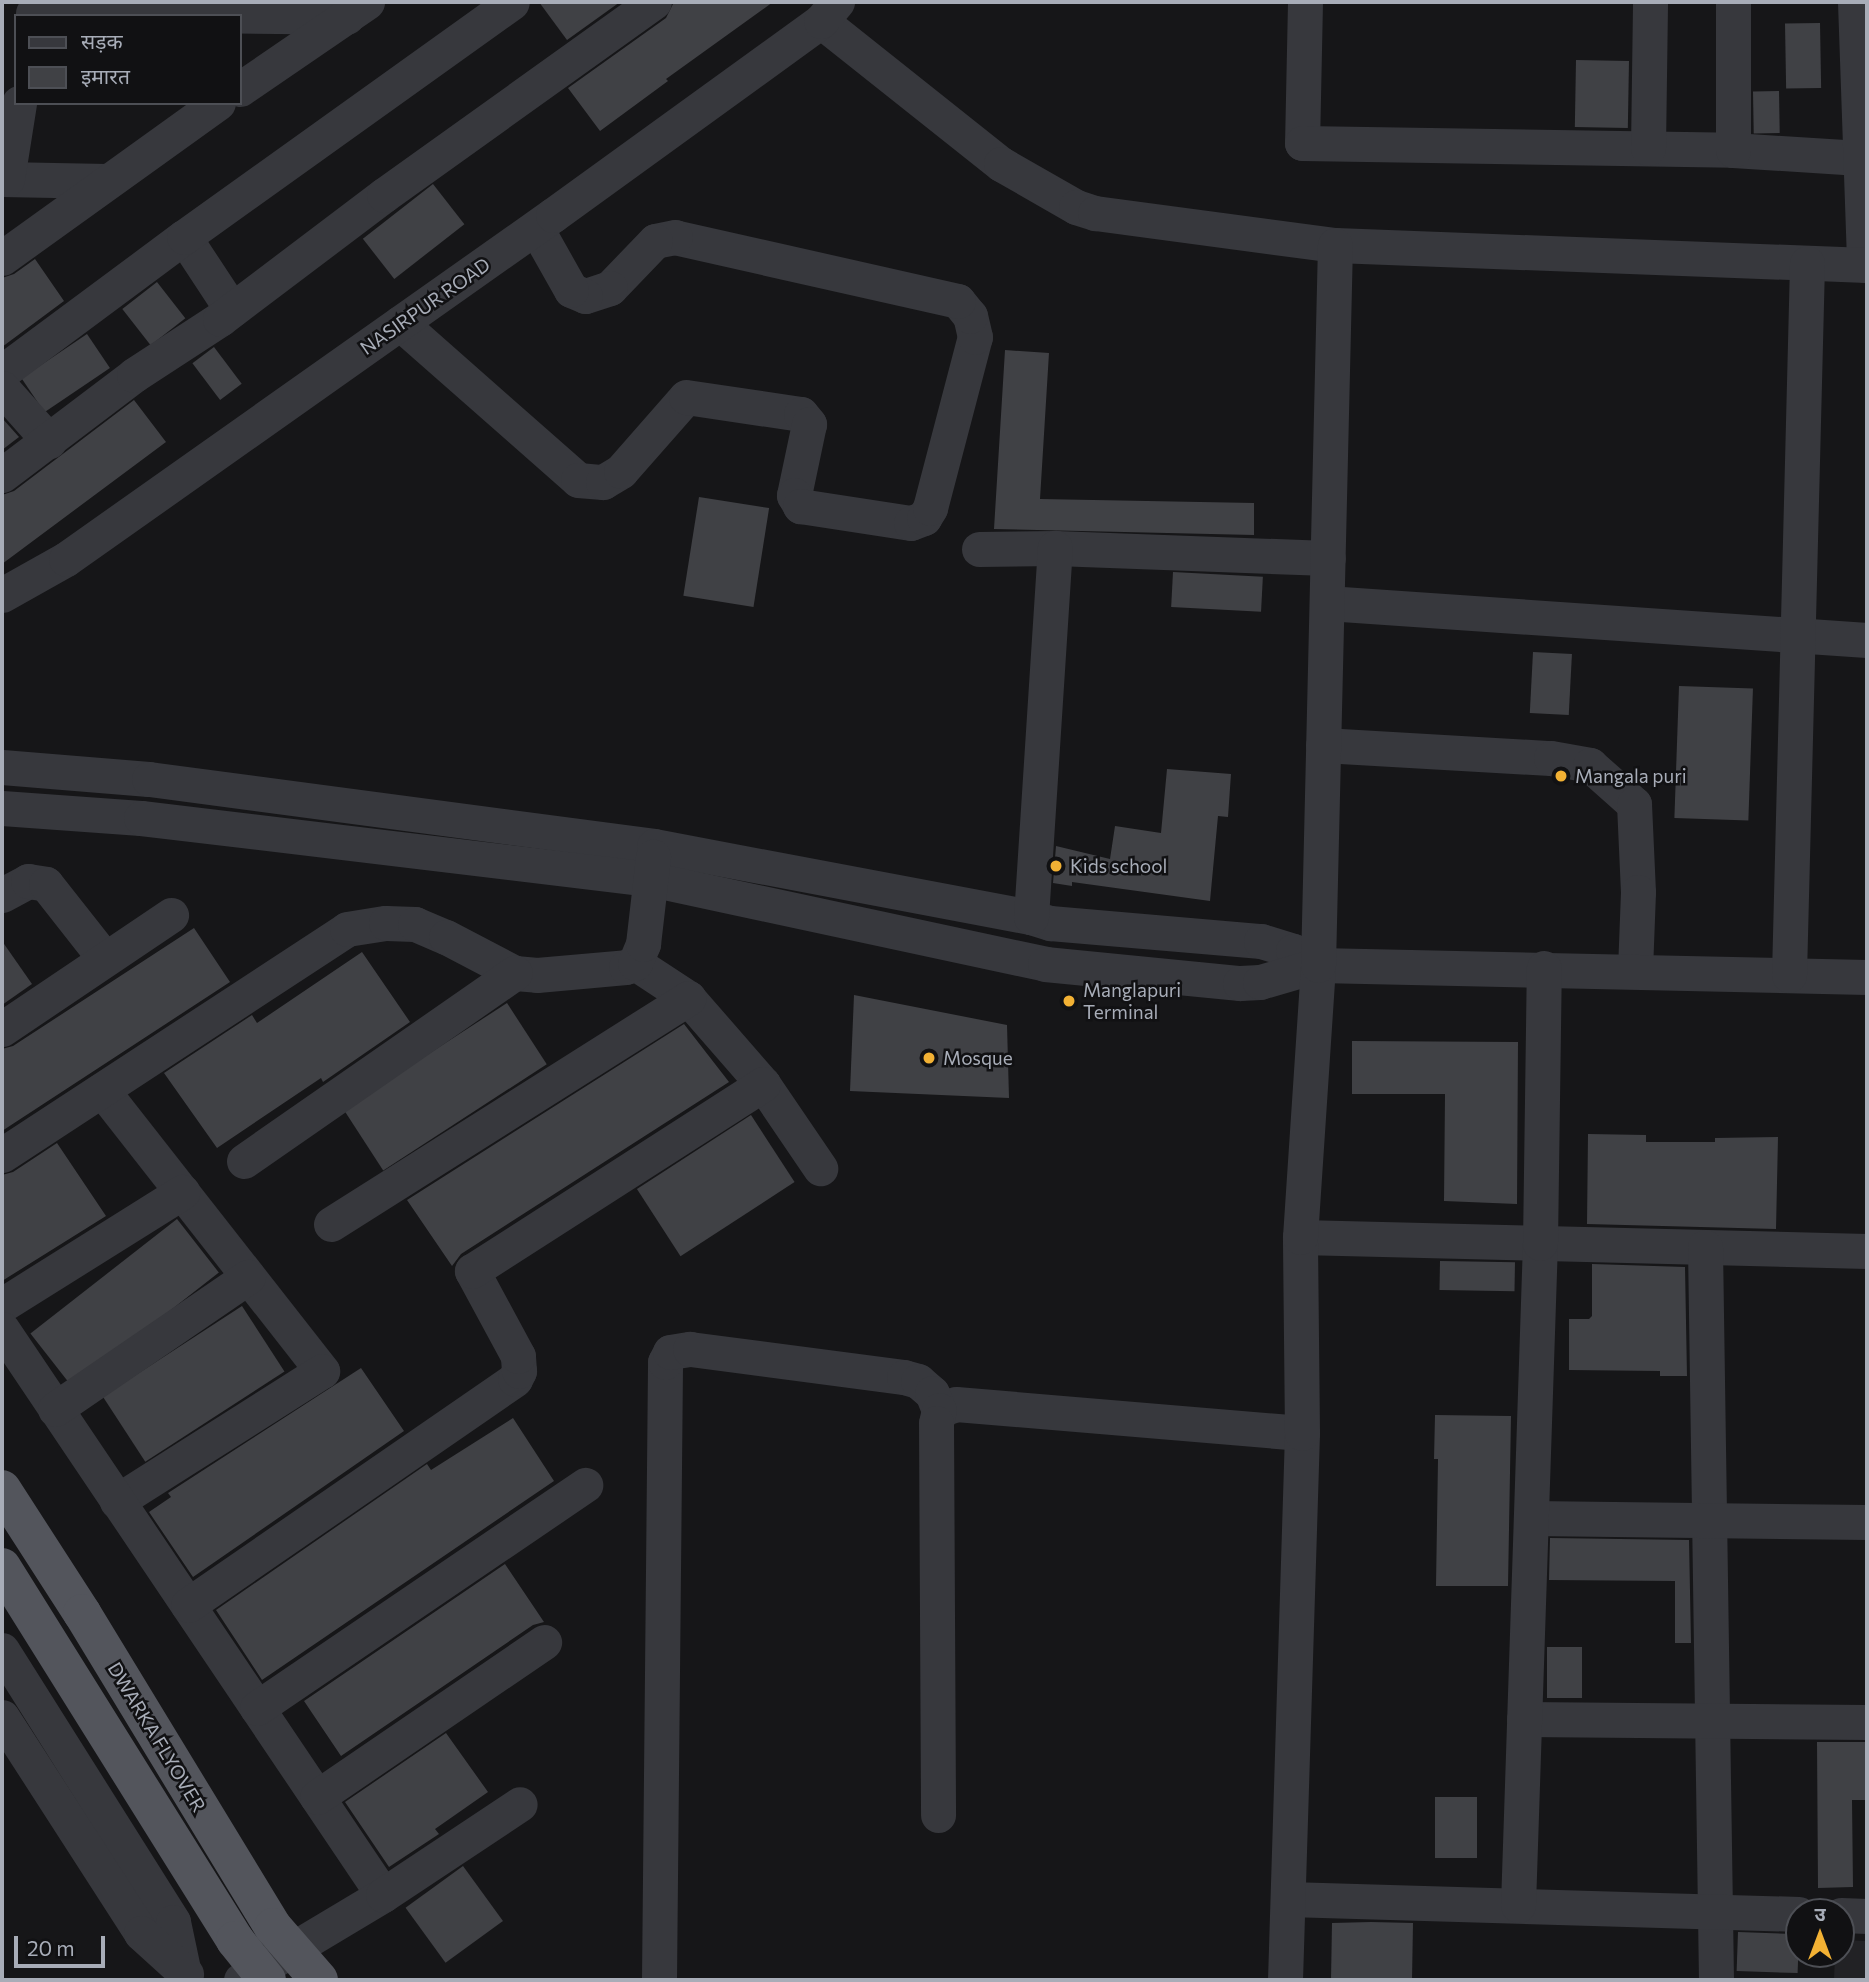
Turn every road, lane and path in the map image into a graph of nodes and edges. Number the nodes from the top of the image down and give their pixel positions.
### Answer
1 (512, 2) edge
2 (654, 2) edge
3 (1305, 2) edge
4 (1650, 2) edge
5 (1733, 2) edge
6 (1855, 2) edge
7 (357, 9) edge
8 (33, 10) edge
9 (829, 11) edge
10 (242, 88) edge
11 (19, 105) edge
12 (215, 105) edge
13 (1648, 149) junction
14 (1733, 150) junction
15 (1860, 158) junction
16 (4, 179) edge
17 (107, 181) junction
18 (536, 228) junction
19 (184, 237) junction
20 (1335, 245) junction
21 (2, 258) edge
22 (1807, 263) junction
23 (1865, 265) edge
24 (232, 310) junction
25 (400, 323) junction
26 (2, 372) edge
27 (2, 388) edge
28 (49, 441) junction
29 (2, 475) edge
30 (1055, 548) junction
31 (979, 549) dead end
32 (1328, 558) junction
33 (2, 595) edge
34 (1327, 603) junction
35 (1797, 636) junction
36 (1867, 640) edge
37 (1323, 745) junction
38 (2, 767) edge
39 (298, 799) junction
40 (2, 808) edge
41 (298, 837) junction
42 (652, 863) junction
43 (2, 895) edge
44 (171, 915) dead end
45 (1031, 917) junction
46 (105, 959) junction
47 (635, 963) junction
48 (1318, 965) junction
49 (1544, 968) junction
50 (1635, 971) junction
51 (515, 973) junction
52 (1789, 975) junction
53 (1867, 977) edge
54 (688, 998) junction
55 (2, 1029) edge
56 (763, 1084) junction
57 (102, 1090) junction
58 (2, 1155) edge
59 (244, 1160) dead end
60 (820, 1168) dead end
61 (181, 1192) junction
62 (331, 1224) dead end
63 (1300, 1237) junction
64 (1540, 1243) junction
65 (1705, 1247) junction
66 (1867, 1251) edge
67 (248, 1277) junction
68 (2, 1306) edge
69 (2, 1329) edge
70 (55, 1409) junction
71 (939, 1410) junction
72 (1302, 1433) junction
73 (585, 1485) dead end
74 (2, 1489) edge
75 (117, 1501) junction
76 (1531, 1518) junction
77 (1707, 1522) junction
78 (1867, 1522) edge
79 (2, 1567) edge
80 (188, 1605) junction
81 (544, 1642) dead end
82 (2, 1650) edge
83 (257, 1708) junction
84 (2, 1717) edge
85 (1524, 1719) junction
86 (1712, 1721) junction
87 (1867, 1722) edge
88 (317, 1797) junction
89 (520, 1804) dead end
90 (938, 1815) dead end
91 (383, 1895) junction
92 (1288, 1899) junction
93 (1518, 1905) junction
94 (1713, 1911) junction
95 (1785, 1914) edge
96 (187, 1975) edge
97 (241, 1980) edge
98 (267, 1980) edge
99 (319, 1980) edge
100 (659, 1980) edge
101 (1285, 1980) edge
102 (1716, 1980) edge

1 - 19 street
2 - 24 street
3 - 13 street
4 - 13 street
5 - 14 street
6 - 15 street
7 - 8 street
7 - 10 street
9 - 18 street, NASIRPUR ROAD
9 - 20 street
11 - 16 street
12 - 17 street
13 - 14 street
14 - 15 street
15 - 23 street
16 - 17 street
17 - 21 street
18 - 25 street, NASIRPUR ROAD
18 - 25 street
19 - 24 street
19 - 26 street
20 - 22 street
20 - 32 street
22 - 23 street
22 - 35 street
24 - 28 street
25 - 33 street, NASIRPUR ROAD
27 - 28 street
28 - 29 street
30 - 31 street
30 - 32 street
30 - 45 street
32 - 34 street
34 - 35 street
34 - 37 street
35 - 36 street
35 - 52 street
37 - 48 street
37 - 50 street
38 - 39 street
39 - 41 street
39 - 42 street
40 - 41 street
41 - 42 street
42 - 45 street
42 - 47 street
42 - 48 street
43 - 46 street
44 - 46 street
45 - 48 street
46 - 55 street
47 - 51 street
47 - 54 street
48 - 49 street
48 - 63 street
49 - 50 street
49 - 64 street
50 - 52 street
51 - 57 street
51 - 59 street
52 - 53 street
54 - 56 street
54 - 62 street
56 - 60 street
56 - 80 street
57 - 58 street
57 - 61 street
61 - 67 street
61 - 68 street
63 - 64 street
63 - 72 street
64 - 65 street
64 - 76 street
65 - 66 street
65 - 77 street
67 - 70 street
67 - 75 street
69 - 70 street
70 - 75 street
71 - 72 street
71 - 90 street
71 - 100 street
72 - 92 street
73 - 83 street
74 - 99 main road, DWARKA FLYOVER, bridge
75 - 80 street
76 - 77 street
76 - 85 street
77 - 78 street
77 - 86 street
79 - 98 main road, DWARKA FLYOVER, bridge
80 - 83 street
81 - 88 street
82 - 96 street
83 - 88 street
84 - 96 street
85 - 86 street
85 - 93 street
86 - 87 street
86 - 94 street
88 - 91 street
89 - 91 street
91 - 97 street
92 - 93 street
92 - 101 street
93 - 94 street
94 - 95 street
94 - 102 street

